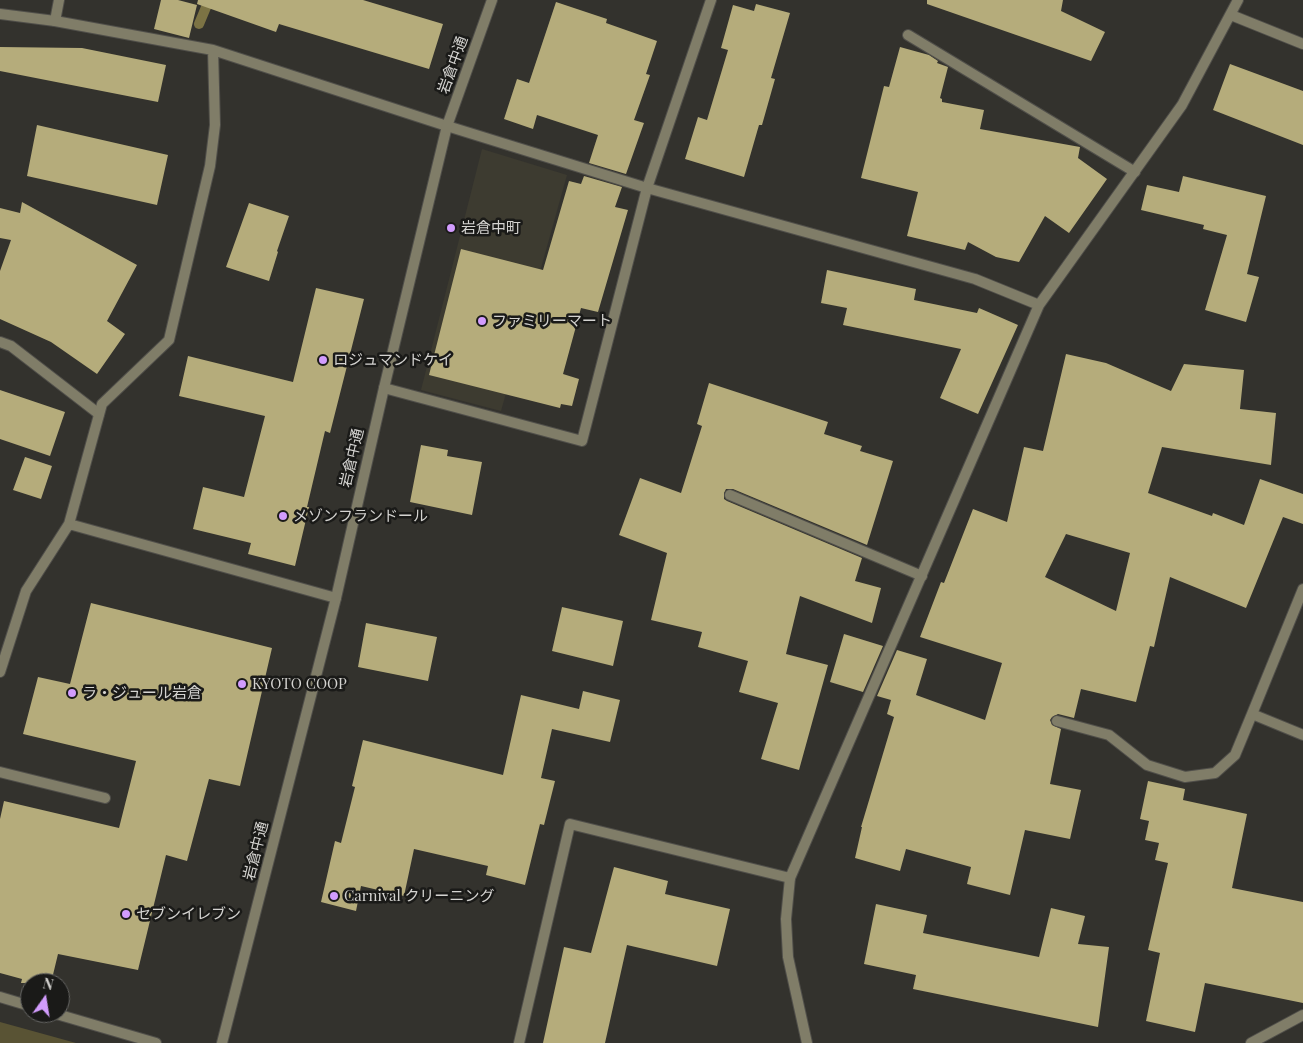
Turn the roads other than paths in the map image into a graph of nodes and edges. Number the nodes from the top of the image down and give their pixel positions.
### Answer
1 (59, 0) edge
2 (492, 0) edge
3 (711, 0) edge
4 (1238, 0) edge
5 (0, 14) edge
6 (1231, 15) junction
7 (55, 21) junction
8 (908, 36) dead end
9 (1303, 44) edge
10 (213, 50) junction
11 (447, 126) junction
12 (1134, 172) junction
13 (647, 188) junction
14 (1039, 305) junction
15 (0, 342) edge
16 (384, 388) junction
17 (99, 414) junction
18 (730, 495) dead end
19 (69, 524) junction
20 (922, 576) junction
21 (1303, 589) edge
22 (336, 598) junction
23 (3, 653) edge
24 (0, 672) edge
25 (1252, 714) junction
26 (1057, 721) dead end
27 (1303, 735) edge
28 (0, 772) edge
29 (105, 798) dead end
30 (790, 878) junction
31 (0, 997) edge
32 (20, 1003) edge
33 (1303, 1015) edge
34 (70, 1018) edge
35 (1254, 1042) edge
36 (156, 1043) edge
37 (222, 1043) edge
38 (520, 1043) edge
39 (807, 1043) edge

1 - 7 street
2 - 11 street, 岩倉中通
3 - 13 street
4 - 6 street
5 - 7 street
6 - 9 street
6 - 12 street
7 - 10 street
8 - 12 street
10 - 11 street
10 - 17 street
11 - 13 street
11 - 16 street, 岩倉中通
12 - 14 street
13 - 14 street
13 - 16 street
14 - 20 street
15 - 17 street
16 - 22 street, 岩倉中通
17 - 19 street
18 - 20 street
19 - 22 street
19 - 23 street
20 - 30 street
21 - 25 street
22 - 37 street, 岩倉中通
23 - 24 street
25 - 26 street
25 - 27 street
28 - 29 street
30 - 38 street
30 - 39 street
31 - 32 street
33 - 35 street
34 - 36 street

